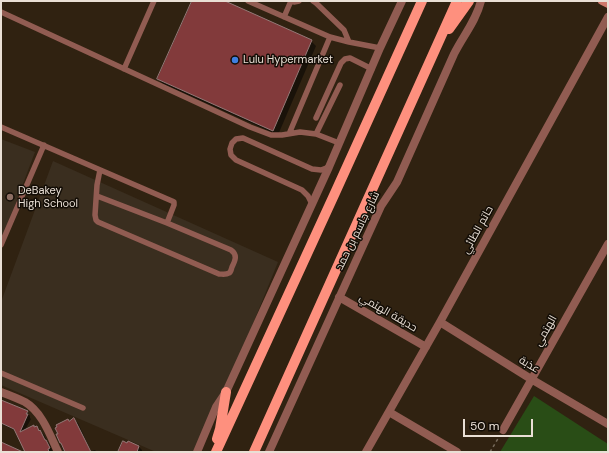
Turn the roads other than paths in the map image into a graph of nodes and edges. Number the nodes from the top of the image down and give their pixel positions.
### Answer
1 (154, 1) edge
2 (248, 1) edge
3 (291, 1) edge
4 (299, 1) edge
5 (313, 1) edge
6 (402, 1) edge
7 (422, 1) edge
8 (457, 1) edge
9 (469, 1) edge
10 (481, 1) edge
11 (602, 1) edge
12 (608, 4) edge
13 (1, 12) edge
14 (284, 17) junction
15 (608, 17) edge
16 (443, 34) junction
17 (330, 37) junction
18 (349, 42) junction
19 (380, 48) junction
20 (124, 69) junction
21 (372, 69) junction
22 (340, 84) dead end
23 (316, 118) dead end
24 (1, 127) edge
25 (289, 134) junction
26 (316, 134) junction
27 (339, 144) junction
28 (44, 145) junction
29 (329, 167) junction
30 (100, 170) junction
31 (97, 196) junction
32 (312, 204) junction
33 (167, 223) junction
34 (608, 244) edge
35 (1, 245) edge
36 (339, 297) junction
37 (440, 322) junction
38 (426, 347) junction
39 (1, 373) edge
40 (531, 379) junction
41 (1, 392) edge
42 (226, 392) junction
43 (83, 408) dead end
44 (389, 412) junction
45 (608, 424) edge
46 (503, 430) road end
47 (58, 452) edge
48 (198, 452) edge
49 (215, 452) edge
50 (254, 452) edge
51 (268, 452) edge
52 (366, 452) edge
53 (457, 452) edge

1 - 20 lane
2 - 14 lane
3 - 4 lane
3 - 14 lane
5 - 18 lane
6 - 19 street
7 - 49 main road
8 - 16 main road, شارع جاسم بن حمد
9 - 16 main road
10 - 36 street, شارع جاسم بن حمد
11 - 12 street
13 - 20 lane
14 - 17 lane
15 - 37 street, حاتم الطائي
16 - 50 main road, شارع جاسم بن حمد
17 - 18 lane
17 - 25 lane
18 - 19 lane
19 - 21 street
20 - 25 lane
21 - 23 lane
21 - 27 street
22 - 26 lane
24 - 28 lane
25 - 26 lane
26 - 27 lane
27 - 29 street
28 - 30 lane
28 - 35 lane
29 - 32 street
29 - 32 lane
30 - 31 lane
30 - 33 lane
31 - 33 lane
31 - 33 lane
32 - 42 street
34 - 40 street, الهتمي
36 - 38 street, حديقة الهتمي
36 - 51 street, شارع جاسم بن حمد
37 - 38 street, حاتم الطائي
37 - 40 street, عذبة
38 - 44 street, حاتم الطائي
39 - 43 lane
40 - 45 street, عذبة
40 - 46 street, الهتمي
41 - 47 street
42 - 48 street
42 - 49 main road
44 - 52 street, حاتم الطائي
44 - 53 street

